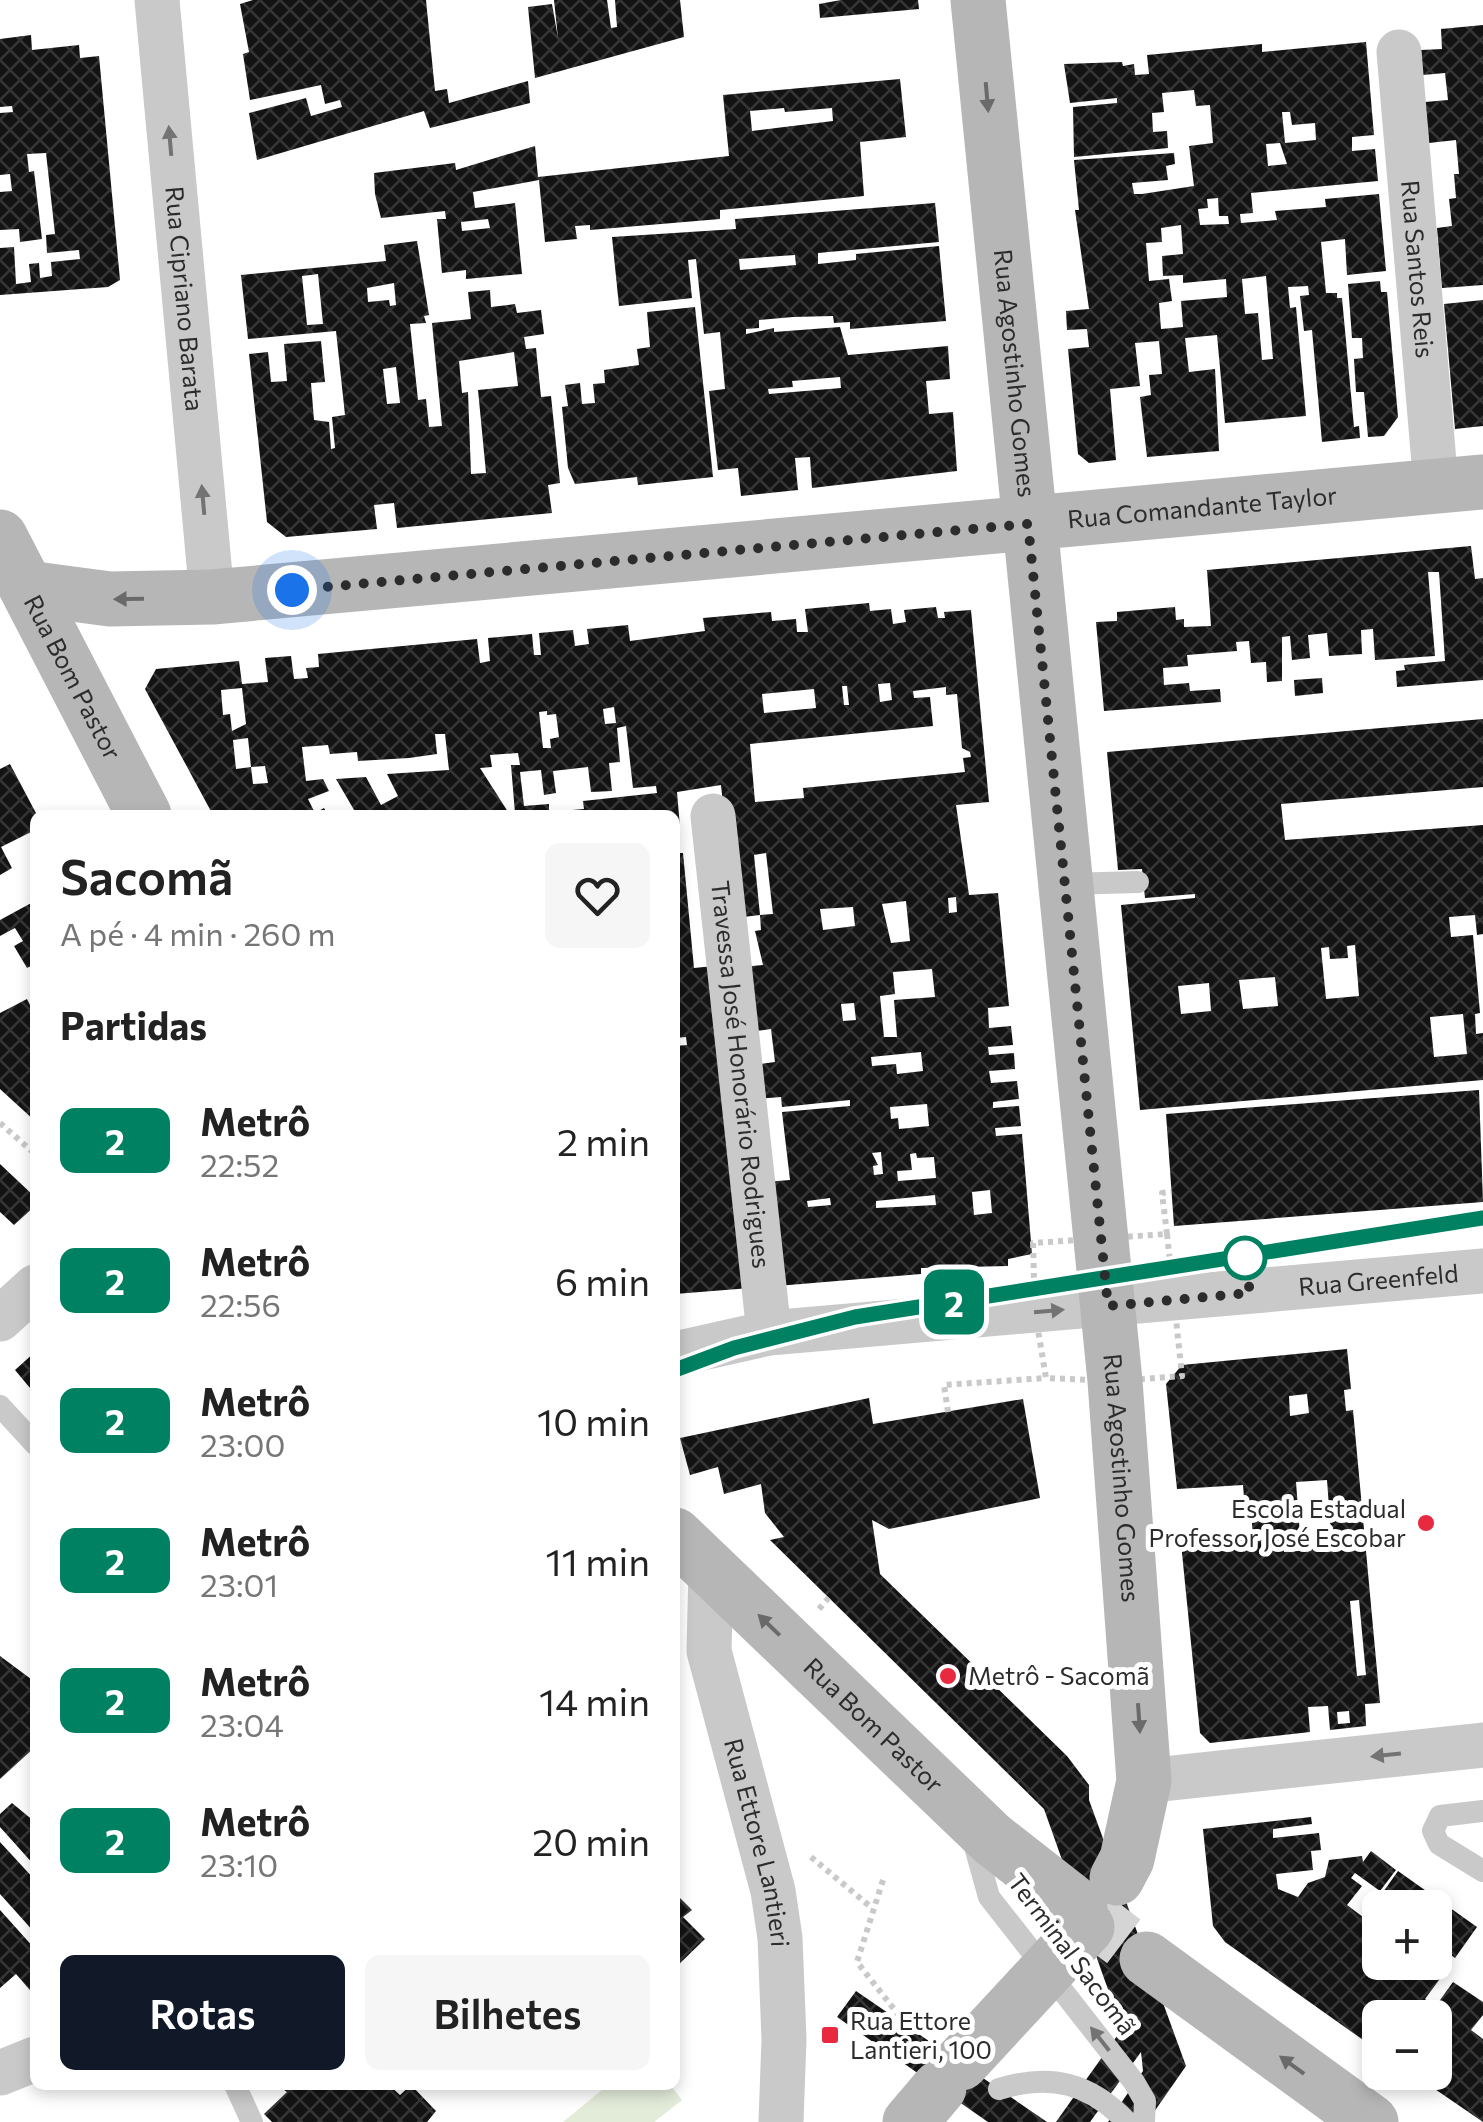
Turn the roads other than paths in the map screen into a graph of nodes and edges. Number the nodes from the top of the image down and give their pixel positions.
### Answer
1 (157, 0) edge
2 (978, 0) edge
3 (1399, 52) dead end
4 (1460, 484) edge
5 (1028, 524) junction
6 (0, 537) edge
7 (26, 588) junction
8 (212, 597) junction
9 (141, 810) edge
10 (713, 816) dead end
11 (1138, 882) dead end
12 (1066, 884) junction
13 (1483, 1271) edge
14 (30, 1292) edge
15 (1108, 1306) junction
16 (0, 1319) edge
17 (770, 1333) junction
18 (680, 1353) edge
19 (0, 1406) edge
20 (30, 1439) edge
21 (693, 1552) edge
22 (1483, 1745) edge
23 (1144, 1780) junction
24 (1483, 1811) edge
25 (966, 1813) junction
26 (1483, 1871) edge
27 (1095, 1904) junction
28 (1146, 1959) tunnel mouth
29 (1047, 1970) junction
30 (30, 2061) edge
31 (0, 2074) edge
32 (237, 2090) edge
33 (946, 2099) edge
34 (252, 2122) edge
35 (781, 2122) edge
36 (1128, 2122) edge
37 (1144, 2122) edge
38 (1371, 2122) edge

8 -> 1 street, Rua Cipriano Barata
2 -> 5 main road, Rua Agostinho Gomes
3 - 4 street, Rua Santos Reis
4 - 5 main road, Rua Comandante Taylor
5 - 8 main road, Rua Comandante Taylor
5 - 12 main road, Rua Agostinho Gomes
6 - 7 main road, Rua Bom Pastor
8 -> 7 main road, Rua Comandante Taylor
7 - 9 main road, Rua Bom Pastor
10 - 17 street, Travessa José Honorário Rodrigues
11 - 12 lane
12 - 15 main road, Rua Agostinho Gomes
13 - 15 street, Rua Greenfeld
14 - 16 street
17 -> 15 street, Rua Greenfeld
15 -> 23 main road, Rua Agostinho Gomes
17 - 18 street, Rua Greenfeld
19 - 20 lane
25 -> 21 main road, Rua Bom Pastor
21 - 35 street, Rua Ettore Lantieri
22 -> 23 street
23 - 27 main road, Rua Agostinho Gomes
24 - 26 lane
25 - 27 main road, Rua Bom Pastor
25 - 29 lane, Terminal Sacomã
27 - 29 main road
38 -> 28 main road
29 - 33 main road
37 -> 29 lane, Terminal Sacomã
30 - 31 street
32 - 34 lane
33 - 36 lane

